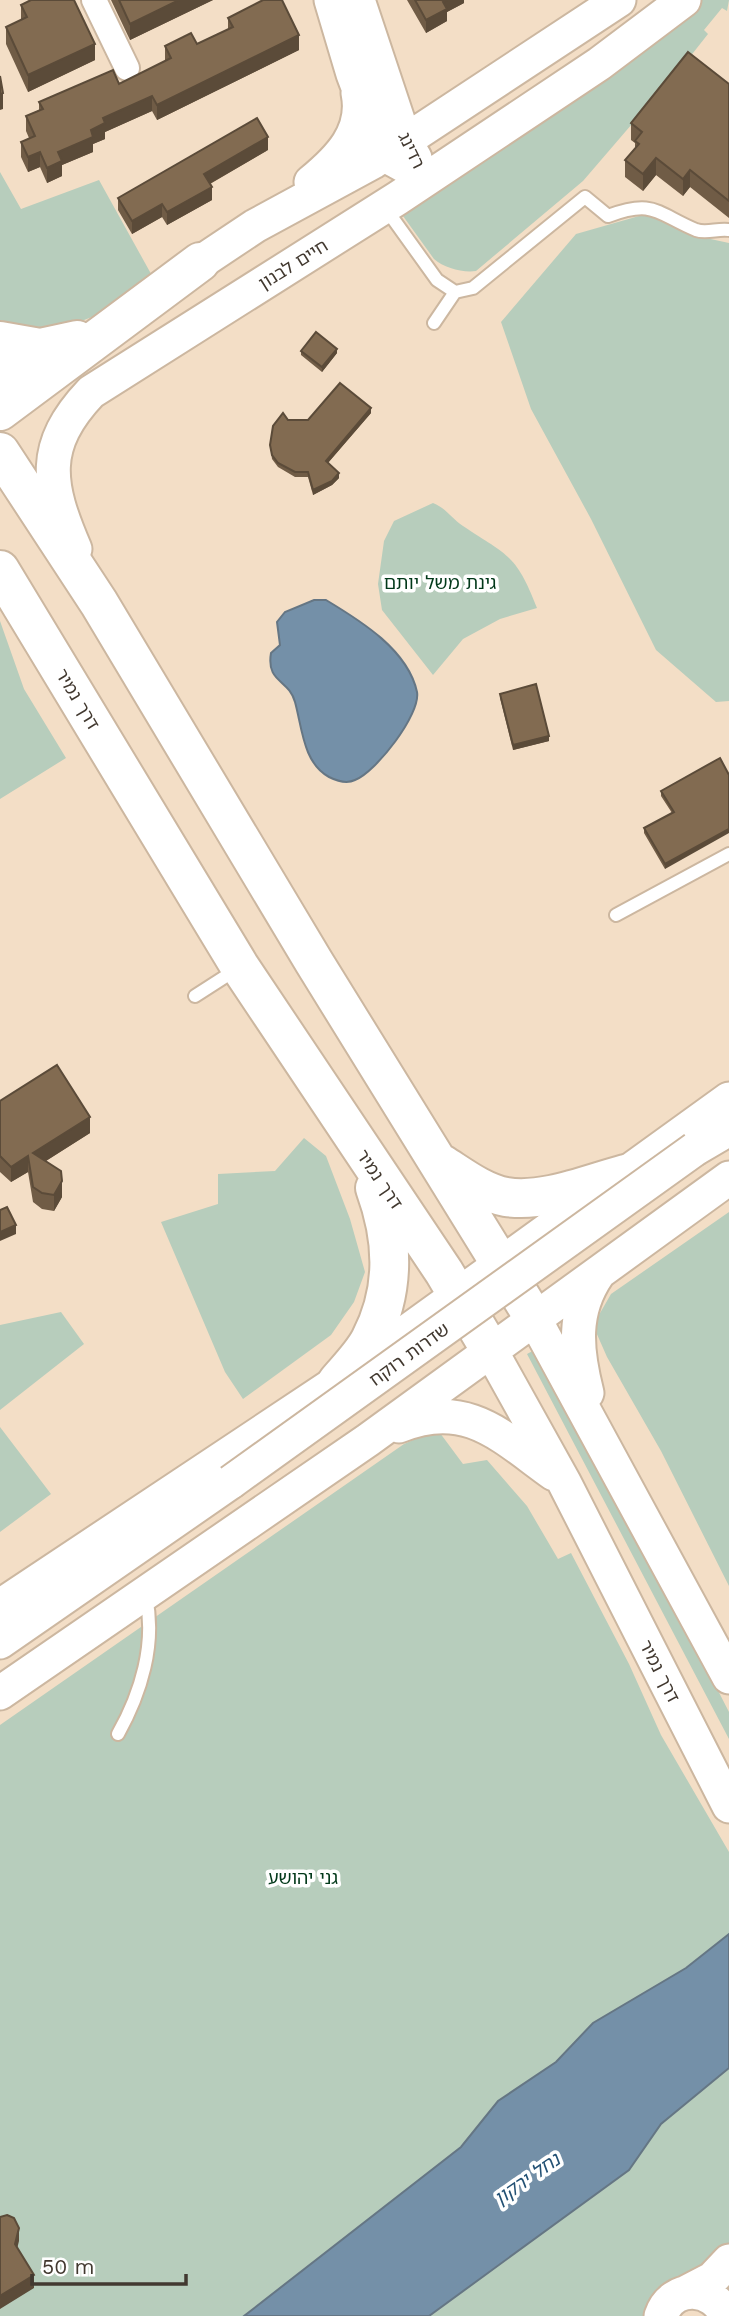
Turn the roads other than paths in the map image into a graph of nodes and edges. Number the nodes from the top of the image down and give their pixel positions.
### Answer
1 (94, 0) edge
2 (619, 0) edge
3 (684, 0) edge
4 (347, 8) edge
5 (127, 68) dead end
6 (369, 73) junction
7 (479, 93) junction
8 (394, 147) junction
9 (426, 178) junction
10 (385, 206) junction
11 (255, 226) junction
12 (729, 230) edge
13 (200, 262) junction
14 (454, 292) junction
15 (434, 323) dead end
16 (77, 340) junction
17 (0, 341) edge
18 (0, 378) edge
19 (0, 411) edge
20 (0, 452) edge
21 (0, 570) edge
22 (99, 603) junction
23 (729, 854) edge
24 (616, 915) dead end
25 (240, 967) junction
26 (195, 996) dead end
27 (729, 1099) edge
28 (729, 1123) edge
29 (729, 1129) edge
30 (695, 1149) junction
31 (363, 1154) junction
32 (436, 1161) junction
33 (625, 1174) junction
34 (729, 1178) edge
35 (501, 1264) junction
36 (603, 1268) junction
37 (458, 1296) junction
38 (534, 1318) junction
39 (491, 1351) junction
40 (337, 1382) junction
41 (368, 1440) junction
42 (608, 1451) junction
43 (564, 1482) junction
44 (123, 1559) junction
45 (145, 1594) junction
46 (0, 1606) edge
47 (0, 1642) edge
48 (0, 1664) edge
49 (729, 1677) edge
50 (0, 1693) edge
51 (118, 1734) dead end
52 (729, 1806) edge
53 (729, 2261) edge
54 (687, 2292) junction
55 (726, 2301) edge
56 (662, 2316) edge

1 - 5 street
2 - 7 main road
3 - 9 main road, חיים לבנון
4 - 6 main road, רדינג
6 - 7 main road
6 - 8 main road, רדינג
6 - 11 main road
7 - 8 main road
8 - 9 main road, רדינג
8 - 11 main road
9 - 10 main road, חיים לבנון
10 - 14 lane
10 - 22 main road, חיים לבנון
11 - 13 main road
12 - 14 lane
13 - 16 main road
13 - 19 highway
14 - 15 lane
16 - 17 highway
16 - 18 main road
20 - 22 highway
21 - 25 highway, דרך נמיר
22 - 32 highway
23 - 24 lane
25 - 26 lane
25 - 31 highway, דרך נמיר
27 - 33 main road
28 - 30 main road, שדרות רוקח
29 - 30 main road, שדרות רוקח
30 - 44 main road, שדרות רוקח, bridge
31 - 37 highway, דרך נמיר
31 - 40 highway
32 - 33 highway
32 - 35 highway
33 - 35 main road
34 - 36 main road
35 - 37 main road
35 - 38 highway
36 - 38 main road
36 - 42 main road
37 - 39 highway, דרך נמיר
37 - 40 main road
38 - 39 main road
38 - 42 main road
39 - 41 main road
39 - 43 main road, דרך נמיר
40 - 46 main road
41 - 43 main road
41 - 45 main road
42 - 49 main road
43 - 52 main road, דרך נמיר
44 - 47 main road, שדרות רוקח
44 - 48 main road, שדרות רוקח
45 - 50 main road
45 - 51 lane
53 - 54 main road
54 - 55 main road
54 - 56 main road

